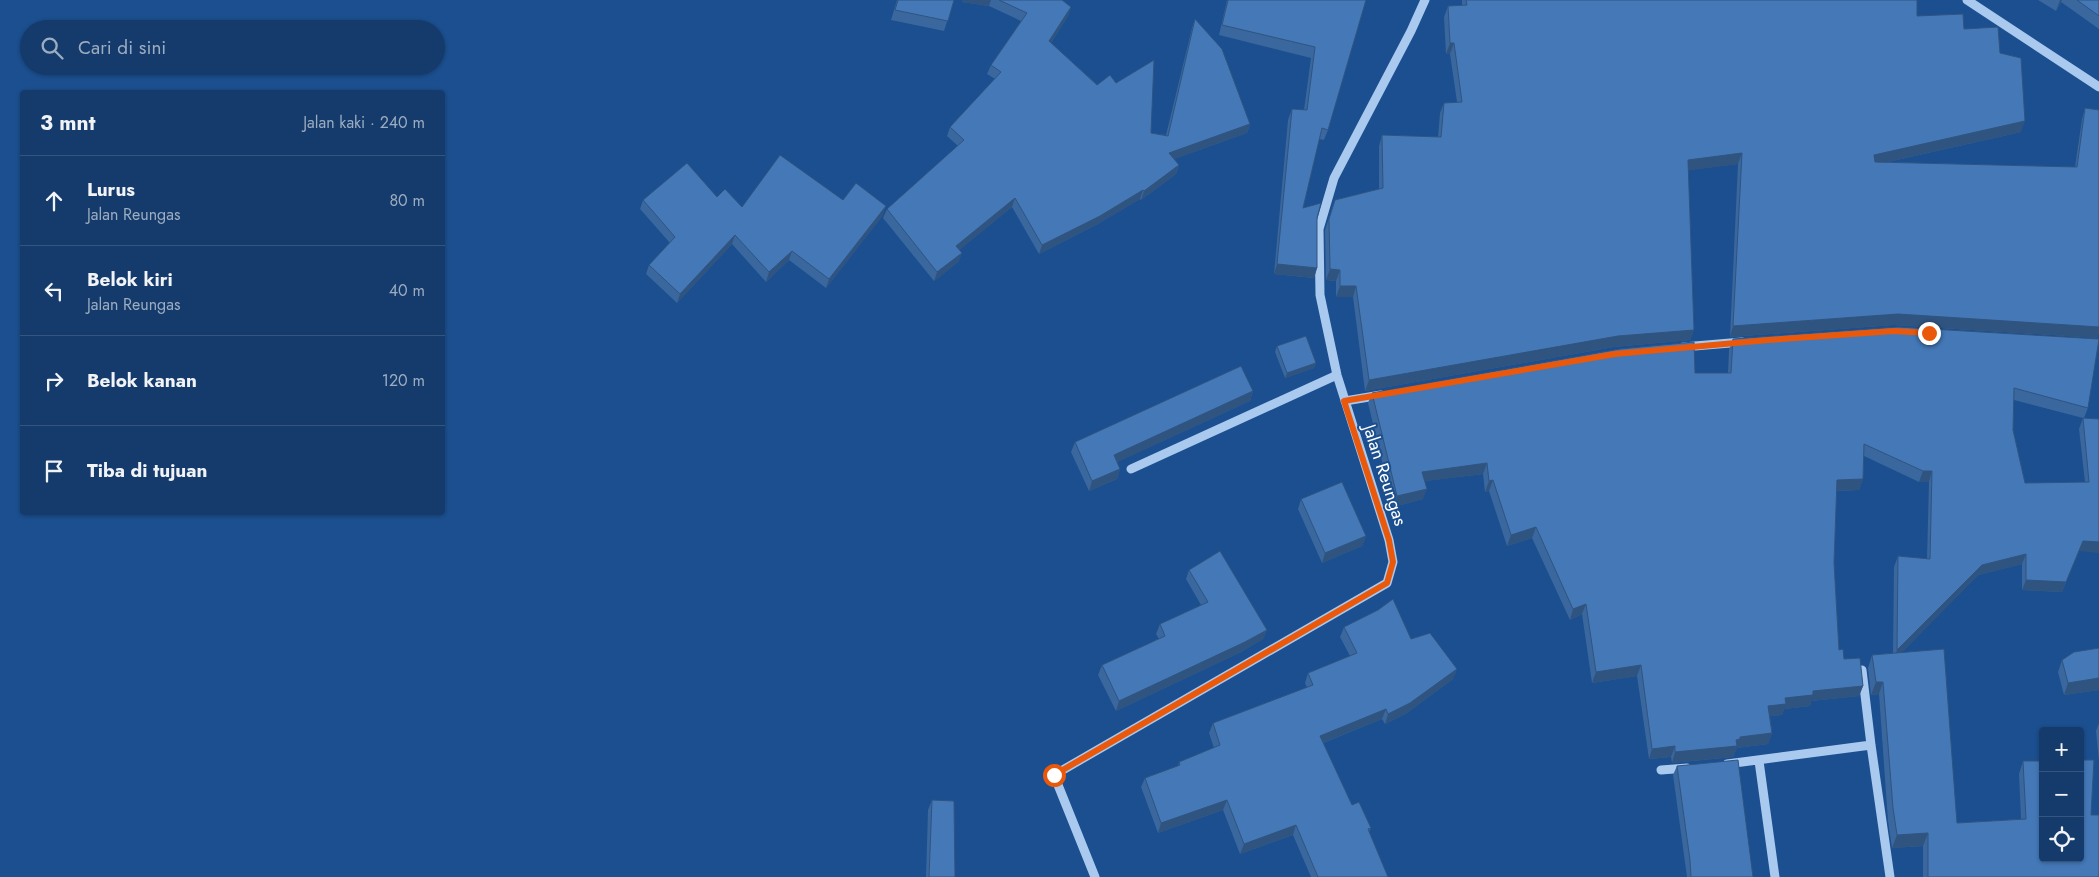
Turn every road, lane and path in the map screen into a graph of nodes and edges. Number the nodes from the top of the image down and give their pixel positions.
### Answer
1 (1425, 0) edge
2 (1967, 0) edge
3 (2099, 87) edge
4 (1748, 341) edge
5 (1672, 348) edge
6 (1337, 375) junction
7 (1394, 392) edge
8 (1344, 401) junction
9 (1131, 469) dead end
10 (1862, 670) edge
11 (1871, 745) junction
12 (1759, 761) junction
13 (1720, 764) edge
14 (1700, 766) edge
15 (1661, 770) dead end
16 (1095, 877) edge
17 (1775, 877) edge
18 (1890, 877) edge

1 - 6 street, Jalan Reungas
2 - 3 street
4 - 5 street
6 - 8 street, Jalan Reungas
6 - 9 street
7 - 8 street
8 - 16 street, Jalan Reungas
10 - 11 street
11 - 12 street
11 - 18 street
12 - 13 street
12 - 17 street
14 - 15 street

